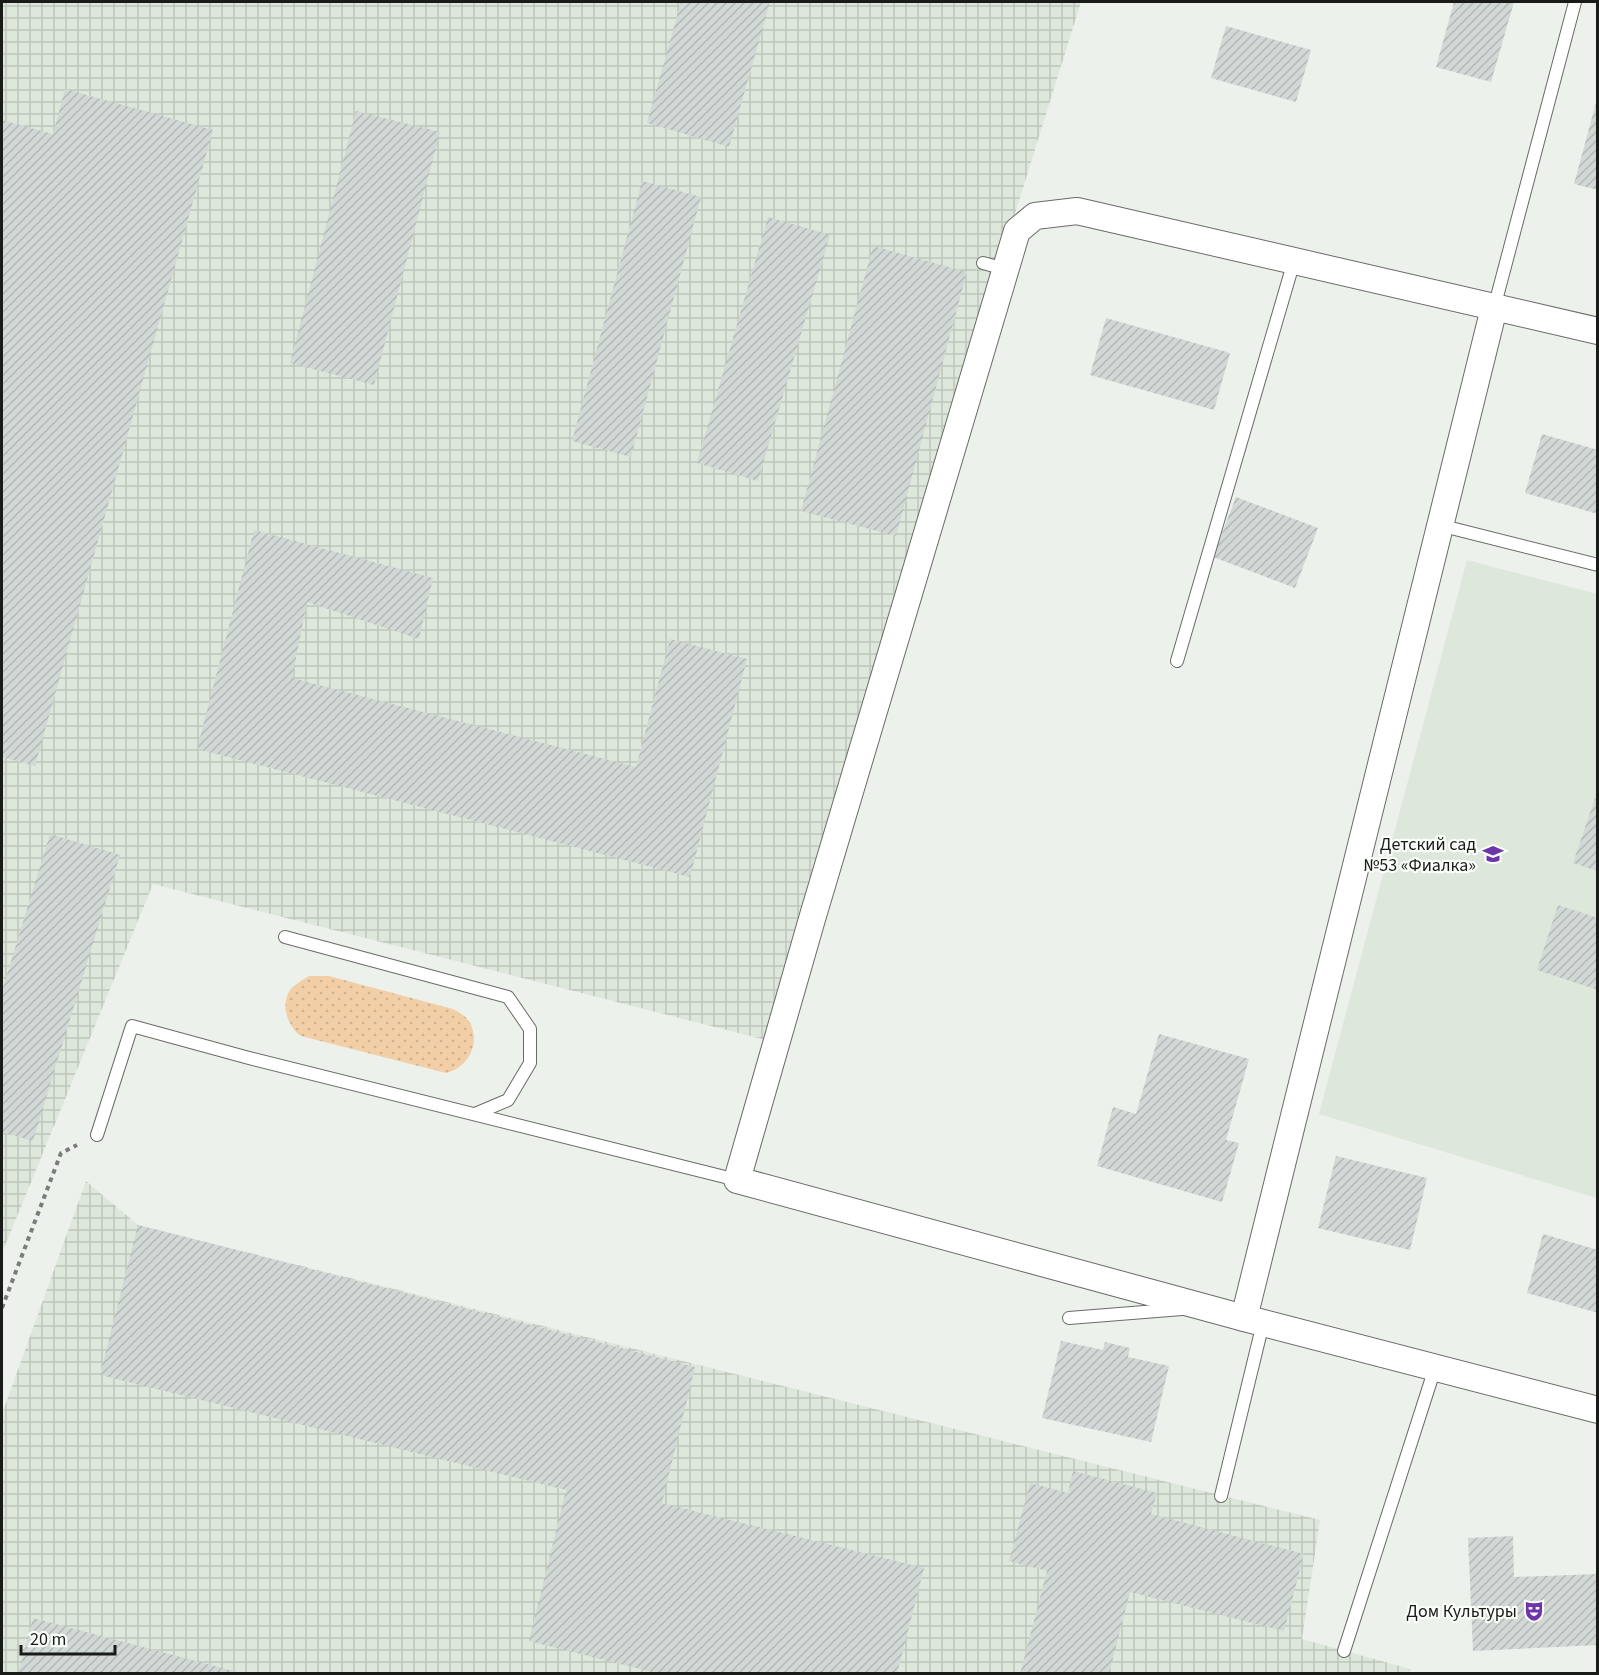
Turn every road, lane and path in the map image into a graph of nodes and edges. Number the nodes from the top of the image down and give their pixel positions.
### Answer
1 (1575, 2) edge
2 (1294, 261) junction
3 (1494, 308) junction
4 (1598, 331) edge
5 (1439, 525) junction
6 (1598, 565) edge
7 (1177, 661) dead end
8 (285, 937) dead end
9 (476, 1114) junction
10 (97, 1135) joint
11 (737, 1180) junction
12 (1206, 1307) junction
13 (2, 1308) edge
14 (1069, 1318) dead end
15 (1253, 1320) junction
16 (1435, 1368) junction
17 (1598, 1410) edge
18 (1221, 1496) dead end
19 (1344, 1651) dead end

1 - 3 lane
2 - 3 street
2 - 7 lane
2 - 11 street
3 - 4 street
3 - 5 street
5 - 6 lane
5 - 15 street
8 - 9 lane
9 - 10 lane
9 - 11 lane
10 - 13 path
11 - 12 street
12 - 14 lane
12 - 15 street
15 - 16 street
15 - 18 lane
16 - 17 street
16 - 19 lane

